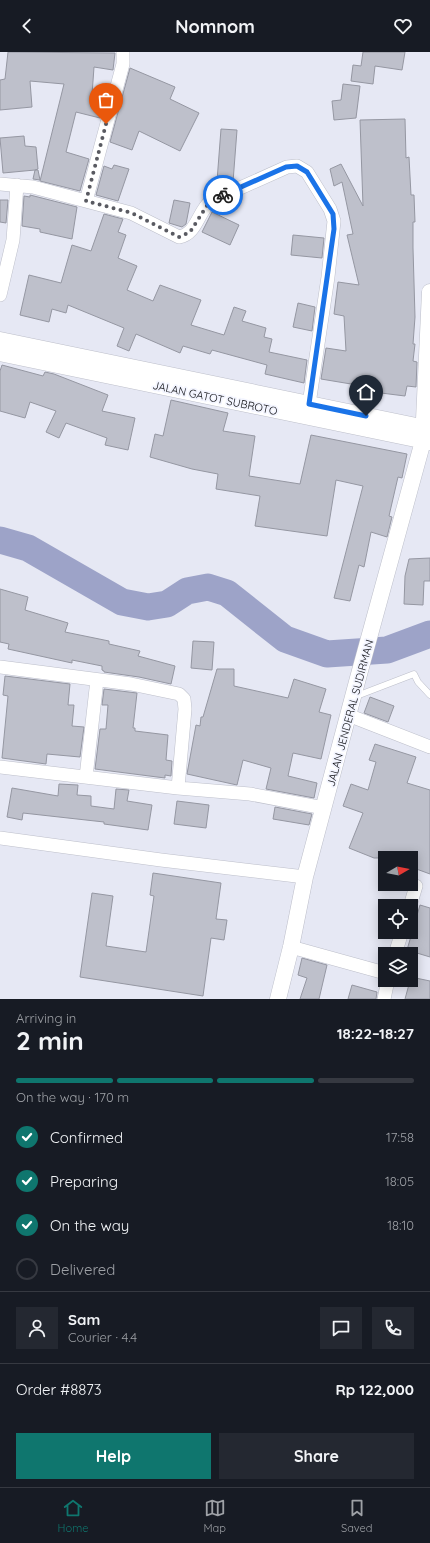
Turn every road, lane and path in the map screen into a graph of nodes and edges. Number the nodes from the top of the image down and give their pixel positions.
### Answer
1 (123, 52) edge
2 (0, 184) edge
3 (17, 185) junction
4 (86, 201) junction
5 (430, 292) edge
6 (0, 295) edge
7 (0, 340) edge
8 (0, 353) edge
9 (72, 362) junction
10 (309, 404) junction
11 (427, 435) edge
12 (0, 667) edge
13 (97, 680) junction
14 (430, 695) edge
15 (353, 697) junction
16 (348, 715) junction
17 (430, 747) edge
18 (0, 767) edge
19 (86, 777) junction
20 (178, 788) junction
21 (324, 808) junction
22 (0, 838) edge
23 (305, 876) junction
24 (291, 947) junction
25 (378, 971) edge
26 (387, 987) edge
27 (278, 999) edge
28 (384, 999) edge

1 - 4 street
2 - 3 street
3 - 4 street
3 - 6 street
4 - 10 street
5 - 11 street, JALAN JENDERAL SUDIRMAN
7 - 9 street, JALAN GATOT SUBROTO
8 - 9 street, JALAN GATOT SUBROTO
9 - 10 street, JALAN GATOT SUBROTO
9 - 11 street, JALAN GATOT SUBROTO
10 - 11 street, JALAN GATOT SUBROTO
11 - 15 street, JALAN JENDERAL SUDIRMAN
12 - 13 street
13 - 19 street
13 - 20 street
14 - 15 lane
15 - 16 street, JALAN JENDERAL SUDIRMAN
16 - 17 street
16 - 21 street, JALAN JENDERAL SUDIRMAN
18 - 19 street
19 - 20 street
20 - 21 street
21 - 23 street, JALAN JENDERAL SUDIRMAN
22 - 23 street
23 - 24 street, JALAN JENDERAL SUDIRMAN
24 - 25 street
24 - 27 street, JALAN JENDERAL SUDIRMAN
26 - 28 street

